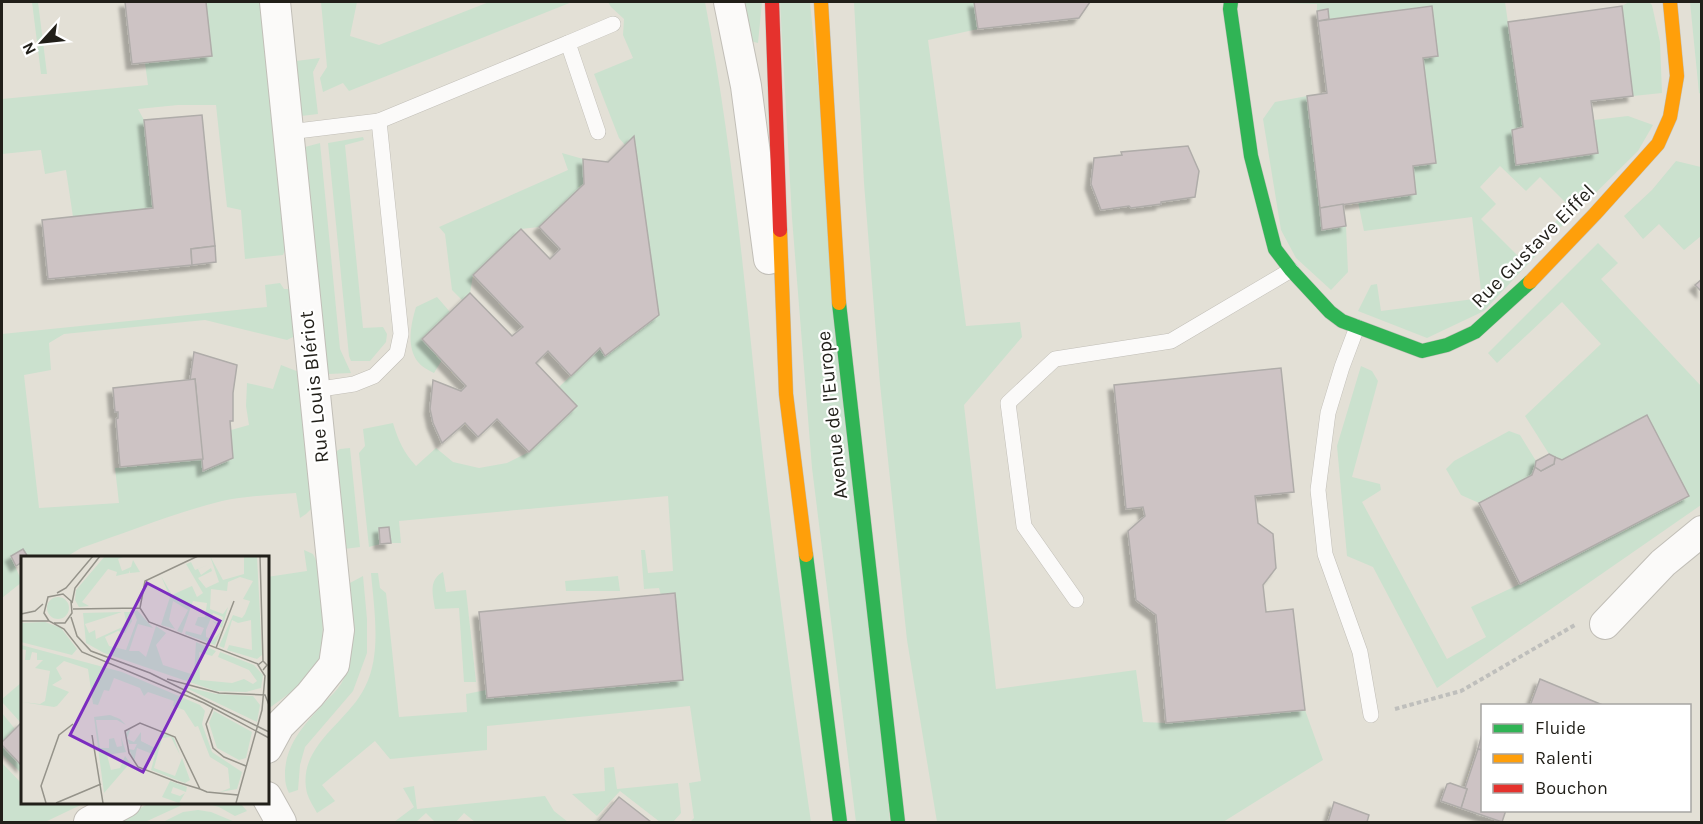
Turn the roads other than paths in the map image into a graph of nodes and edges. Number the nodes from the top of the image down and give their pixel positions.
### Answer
1 (275, 2) edge
2 (729, 2) edge
3 (772, 2) edge
4 (821, 2) edge
5 (1231, 2) edge
6 (1670, 2) edge
7 (614, 24) dead end
8 (567, 43) junction
9 (379, 122) junction
10 (289, 132) junction
11 (598, 132) dead end
12 (1291, 270) junction
13 (1358, 327) junction
14 (314, 390) junction
15 (786, 394) junction
16 (1701, 531) edge
17 (1076, 600) dead end
18 (1605, 624) road end
19 (1371, 715) road end
20 (268, 746) edge
21 (268, 799) edge
22 (122, 803) edge
23 (89, 822) edge
24 (281, 822) edge
25 (840, 822) edge
26 (898, 822) edge

1 - 10 street, Rue Louis Blériot
2 - 15 street
3 - 15 main road, Avenue de l'Europe
4 - 26 main road, Avenue de l'Europe
5 - 12 main road, Rue Gustave Eiffel
6 - 13 main road, Rue Gustave Eiffel
7 - 8 lane
8 - 9 lane
8 - 11 lane
9 - 10 lane
9 - 14 lane
10 - 14 street, Rue Louis Blériot
12 - 13 main road, Rue Gustave Eiffel
12 - 17 lane
13 - 19 lane
14 - 20 street, Rue Louis Blériot
15 - 25 main road, Avenue de l'Europe
16 - 18 street
21 - 24 street
22 - 23 street

